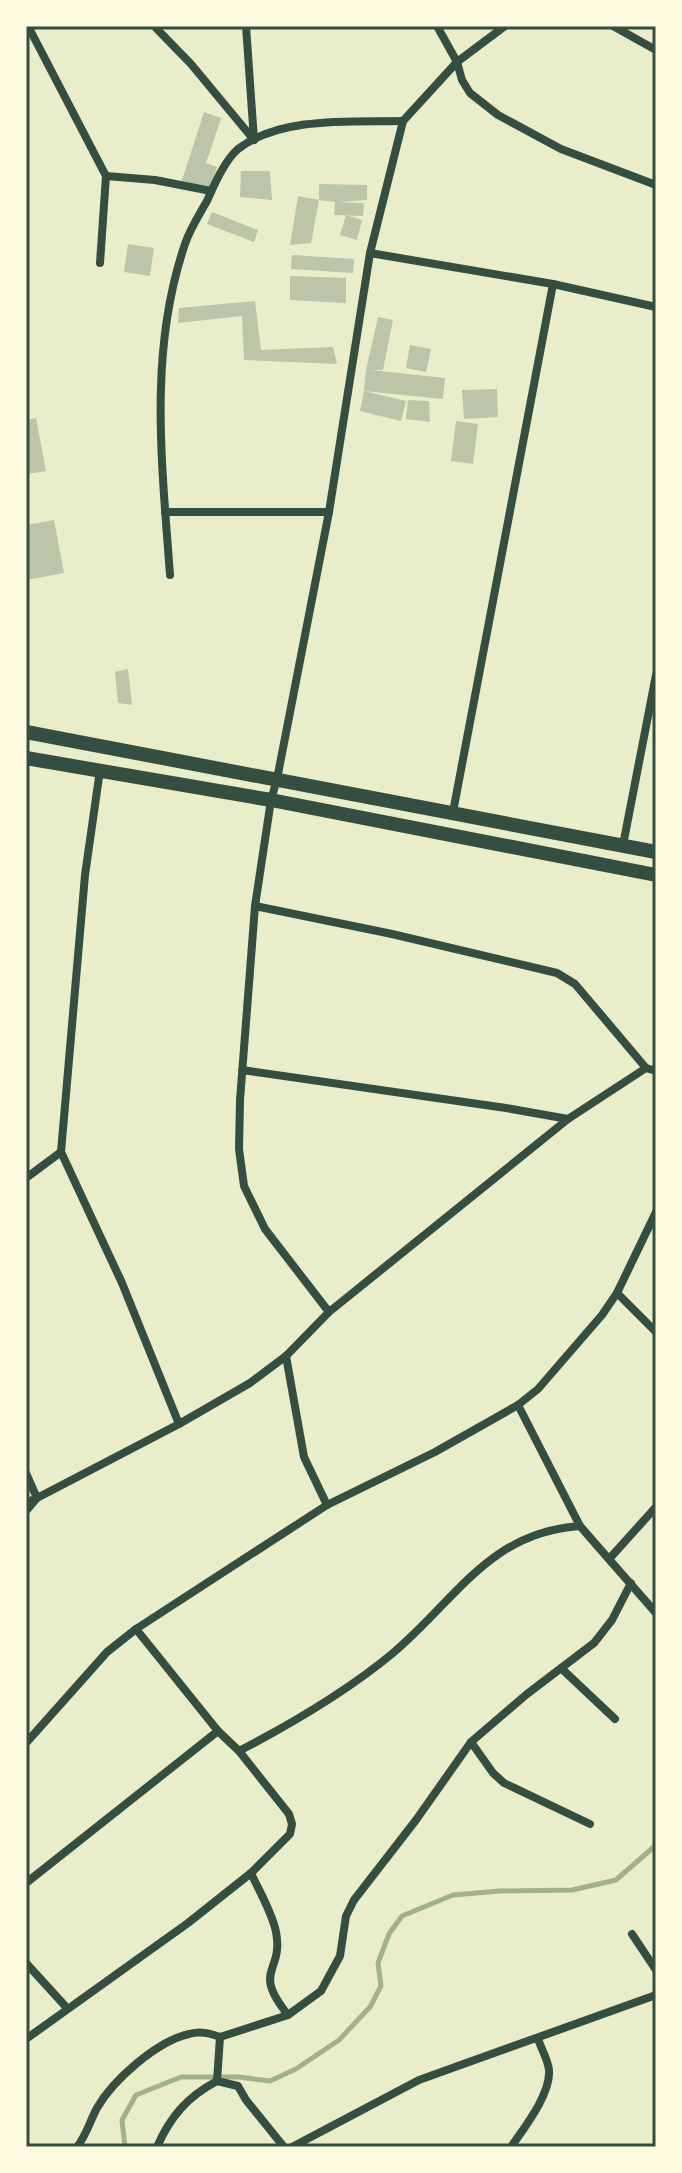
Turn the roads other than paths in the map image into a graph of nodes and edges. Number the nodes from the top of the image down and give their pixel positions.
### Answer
1 (28, 26) edge
2 (154, 26) edge
3 (246, 26) edge
4 (437, 26) edge
5 (505, 26) edge
6 (613, 26) edge
7 (656, 50) edge
8 (457, 62) junction
9 (403, 121) junction
10 (254, 140) junction
11 (106, 176) junction
12 (656, 185) edge
13 (211, 191) junction
14 (370, 253) junction
15 (100, 263) dead end
16 (553, 284) junction
17 (656, 307) edge
18 (165, 512) junction
19 (329, 512) junction
20 (170, 575) dead end
21 (656, 675) edge
22 (26, 732) edge
23 (26, 758) edge
24 (100, 770) junction
25 (277, 779) junction
26 (271, 800) junction
27 (453, 812) junction
28 (623, 845) junction
29 (656, 852) edge
30 (656, 875) edge
31 (255, 906) junction
32 (646, 1068) junction
33 (242, 1070) junction
34 (656, 1071) edge
35 (568, 1119) junction
36 (61, 1152) junction
37 (26, 1178) edge
38 (656, 1212) edge
39 (617, 1293) junction
40 (329, 1312) junction
41 (656, 1332) edge
42 (286, 1356) junction
43 (518, 1405) junction
44 (179, 1424) junction
45 (26, 1473) edge
46 (37, 1498) junction
47 (26, 1503) edge
48 (327, 1505) junction
49 (656, 1507) edge
50 (26, 1511) edge
51 (580, 1526) junction
52 (610, 1558) junction
53 (631, 1583) junction
54 (656, 1613) edge
55 (136, 1629) junction
56 (562, 1669) junction
57 (615, 1719) dead end
58 (218, 1731) junction
59 (471, 1742) junction
60 (26, 1743) edge
61 (239, 1751) junction
62 (590, 1824) dead end
63 (251, 1873) junction
64 (26, 1883) edge
65 (632, 1934) dead end
66 (26, 1963) edge
67 (656, 1970) edge
68 (656, 1995) edge
69 (67, 2008) junction
70 (288, 2015) junction
71 (220, 2037) junction
72 (26, 2039) edge
73 (538, 2039) junction
74 (217, 2081) junction
75 (77, 2147) edge
76 (157, 2147) edge
77 (284, 2147) edge
78 (292, 2147) edge
79 (511, 2147) edge

1 - 11 street
2 - 10 street
3 - 10 street
4 - 8 street
5 - 8 street
6 - 7 street
8 - 9 street
8 - 12 street
9 - 10 street
9 - 14 street
10 - 13 street
11 - 13 street
11 - 15 street
13 - 18 street
14 - 16 street
14 - 19 street
16 - 17 street
16 - 27 street
18 - 19 street
18 - 20 street
19 - 25 street
21 - 28 street
22 - 25 main road
23 - 24 main road
24 - 26 main road
24 - 36 street
25 - 26 street
25 - 27 main road
26 - 30 main road
26 - 31 street
27 - 28 main road
28 - 29 main road
31 - 32 street
31 - 33 street
32 - 34 street
32 - 35 street
33 - 35 street
33 - 40 street
35 - 40 street
36 - 37 street
36 - 44 street
38 - 39 street
39 - 41 street
39 - 43 street
40 - 42 street
42 - 44 street
42 - 48 street
43 - 48 street
43 - 51 street
44 - 46 street
45 - 46 street
46 - 47 street
46 - 50 street
48 - 55 street
49 - 52 street
51 - 52 street
51 - 61 street
52 - 53 street
53 - 54 street
53 - 56 street
55 - 58 street
55 - 60 street
56 - 57 street
56 - 59 street
58 - 61 street
58 - 64 street
59 - 62 street
59 - 70 street
61 - 63 street
63 - 69 street
63 - 70 street
65 - 67 street
66 - 69 street
68 - 73 street
69 - 72 street
70 - 71 street
71 - 74 street
71 - 75 street
73 - 78 street
73 - 79 street
74 - 76 street
74 - 77 street

